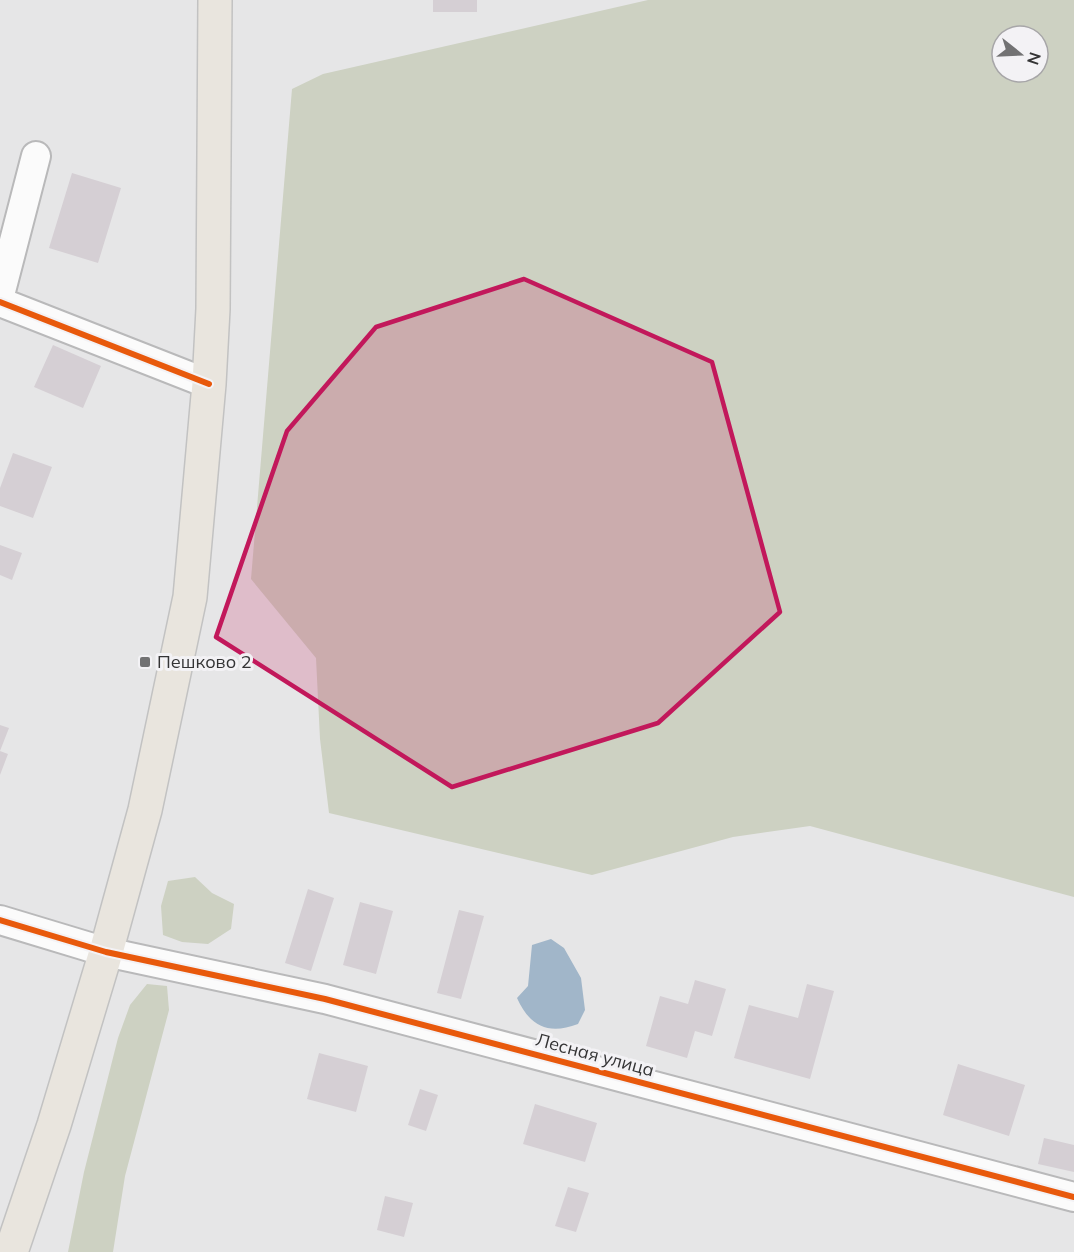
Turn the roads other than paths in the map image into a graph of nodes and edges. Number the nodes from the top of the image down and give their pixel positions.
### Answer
1 (214, 0) edge
2 (36, 156) dead end
3 (0, 295) edge
4 (0, 302) edge
5 (209, 384) junction
6 (0, 920) edge
7 (106, 952) junction
8 (1074, 1197) edge
9 (11, 1252) edge

1 - 5 highway
2 - 3 street
4 - 5 street
5 - 7 highway
6 - 7 street, Лесная улица
7 - 8 street, Лесная улица
7 - 9 highway

